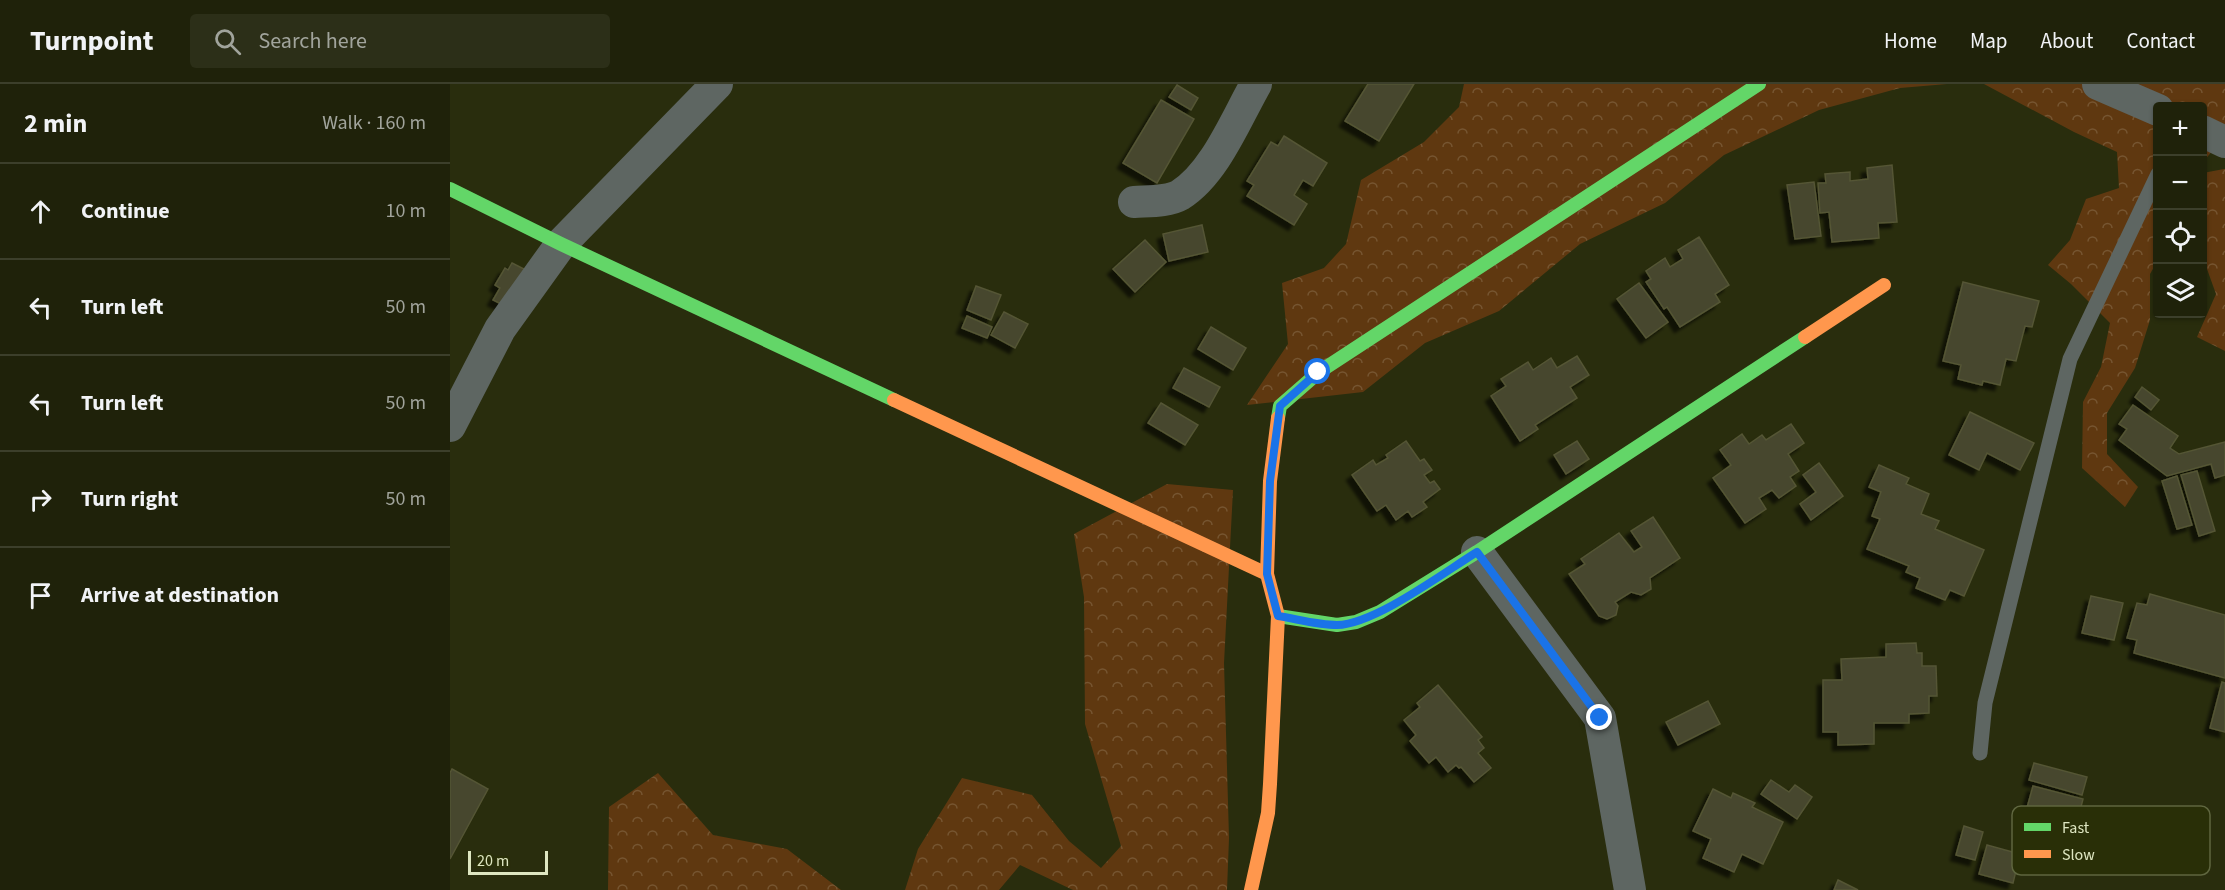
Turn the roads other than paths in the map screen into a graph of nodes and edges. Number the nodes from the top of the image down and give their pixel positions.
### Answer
1 (717, 84) edge
2 (1256, 84) edge
3 (1759, 84) edge
4 (2098, 84) edge
5 (2153, 108) edge
6 (2207, 133) edge
7 (2225, 142) edge
8 (2153, 183) edge
9 (450, 189) edge
10 (1134, 202) dead end
11 (561, 244) junction
12 (1884, 285) dead end
13 (450, 426) edge
14 (1477, 552) junction
15 (1267, 574) junction
16 (1278, 616) junction
17 (1980, 753) dead end
18 (1251, 890) edge
19 (1630, 890) edge

1 - 11 street
2 - 10 street
3 - 15 street
4 - 5 street
6 - 7 street
8 - 17 lane
9 - 11 street
11 - 13 street
11 - 15 street
12 - 14 street
14 - 16 street
14 - 19 street
15 - 16 street
16 - 18 street

